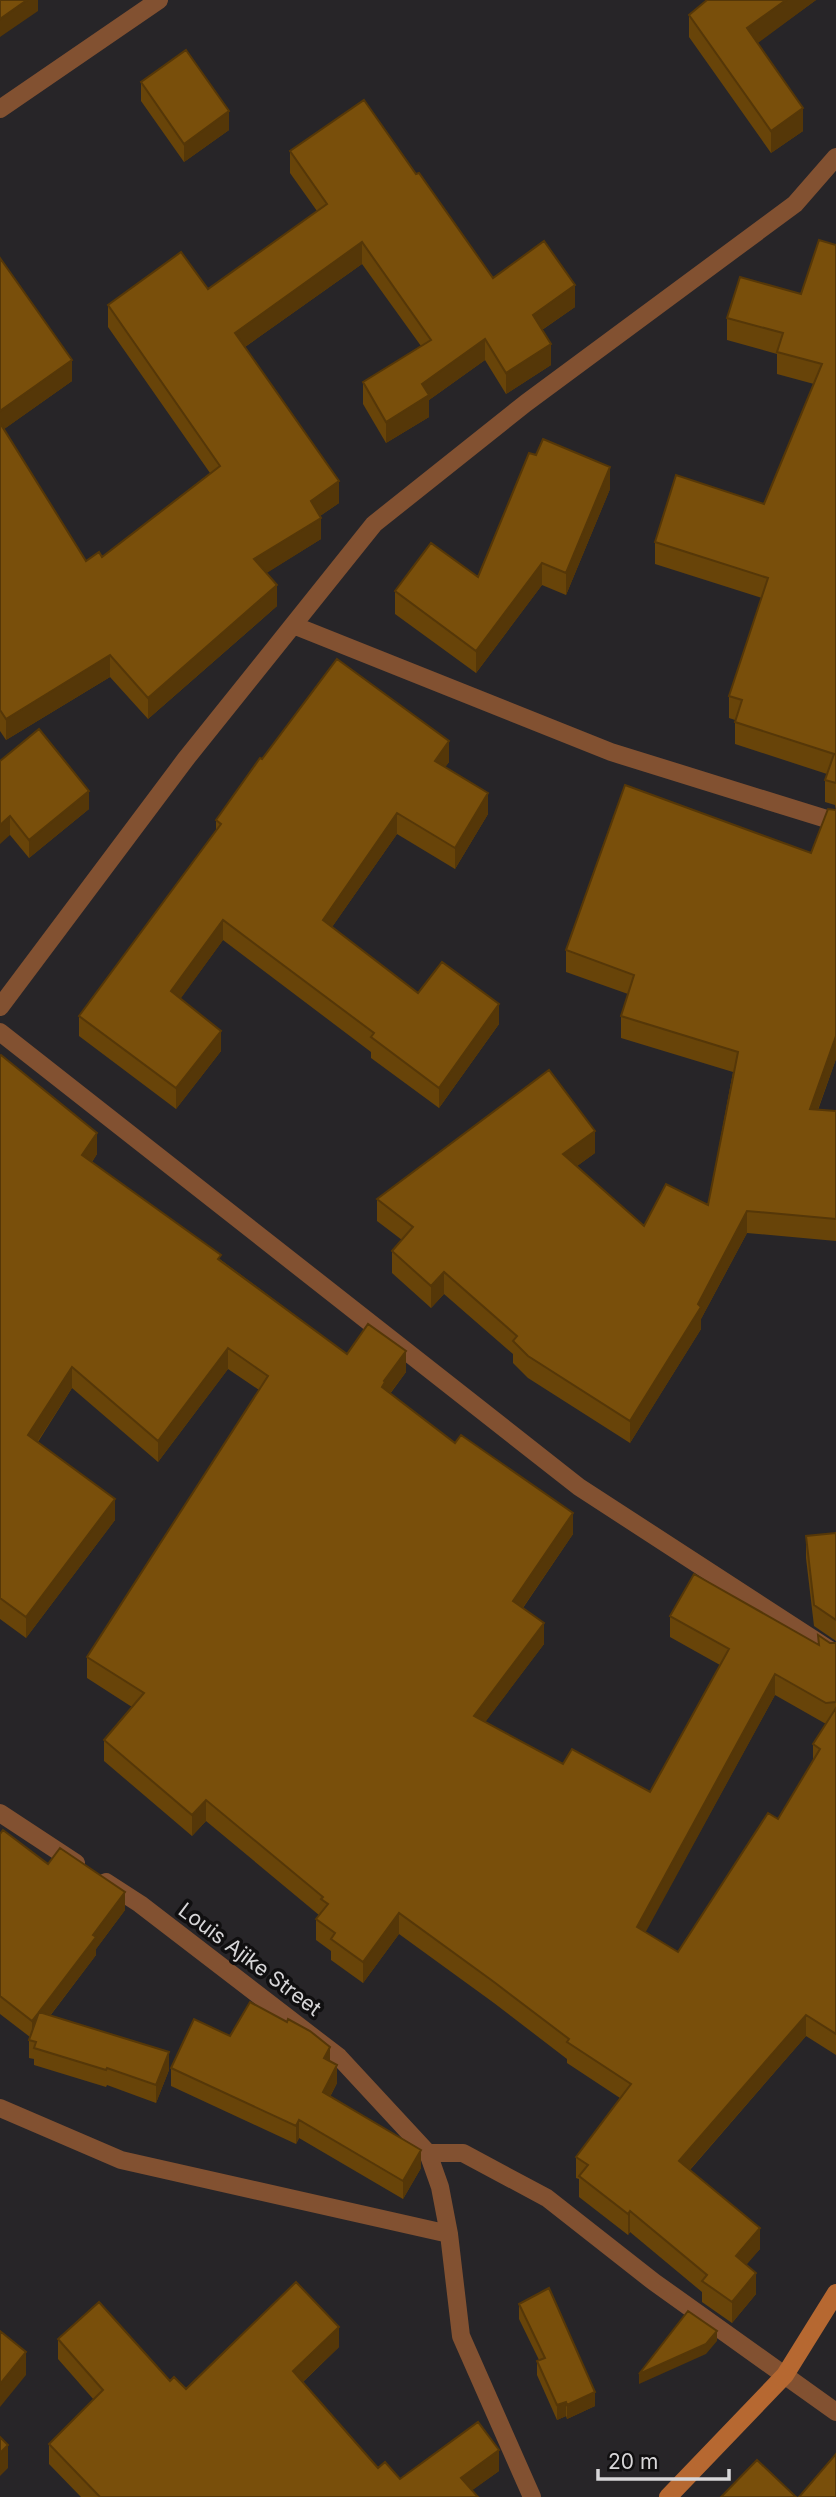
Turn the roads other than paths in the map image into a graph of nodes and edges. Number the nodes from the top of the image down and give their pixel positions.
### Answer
1 (159, 0) edge
2 (0, 109) edge
3 (836, 157) edge
4 (293, 625) junction
5 (836, 822) edge
6 (0, 1007) edge
7 (0, 1032) edge
8 (836, 1654) edge
9 (0, 1813) edge
10 (0, 2108) edge
11 (428, 2153) junction
12 (449, 2234) junction
13 (836, 2293) edge
14 (785, 2375) junction
15 (836, 2412) edge
16 (532, 2497) edge
17 (668, 2497) edge

1 - 2 street
3 - 4 street
4 - 5 street
4 - 6 street
7 - 8 street
9 - 11 street, Louis Ajike Street
10 - 12 street
11 - 12 street, Louis Ajike Street
11 - 14 street
12 - 16 street, Louis Ajike Street
13 - 14 street
14 - 15 street
14 - 17 street

